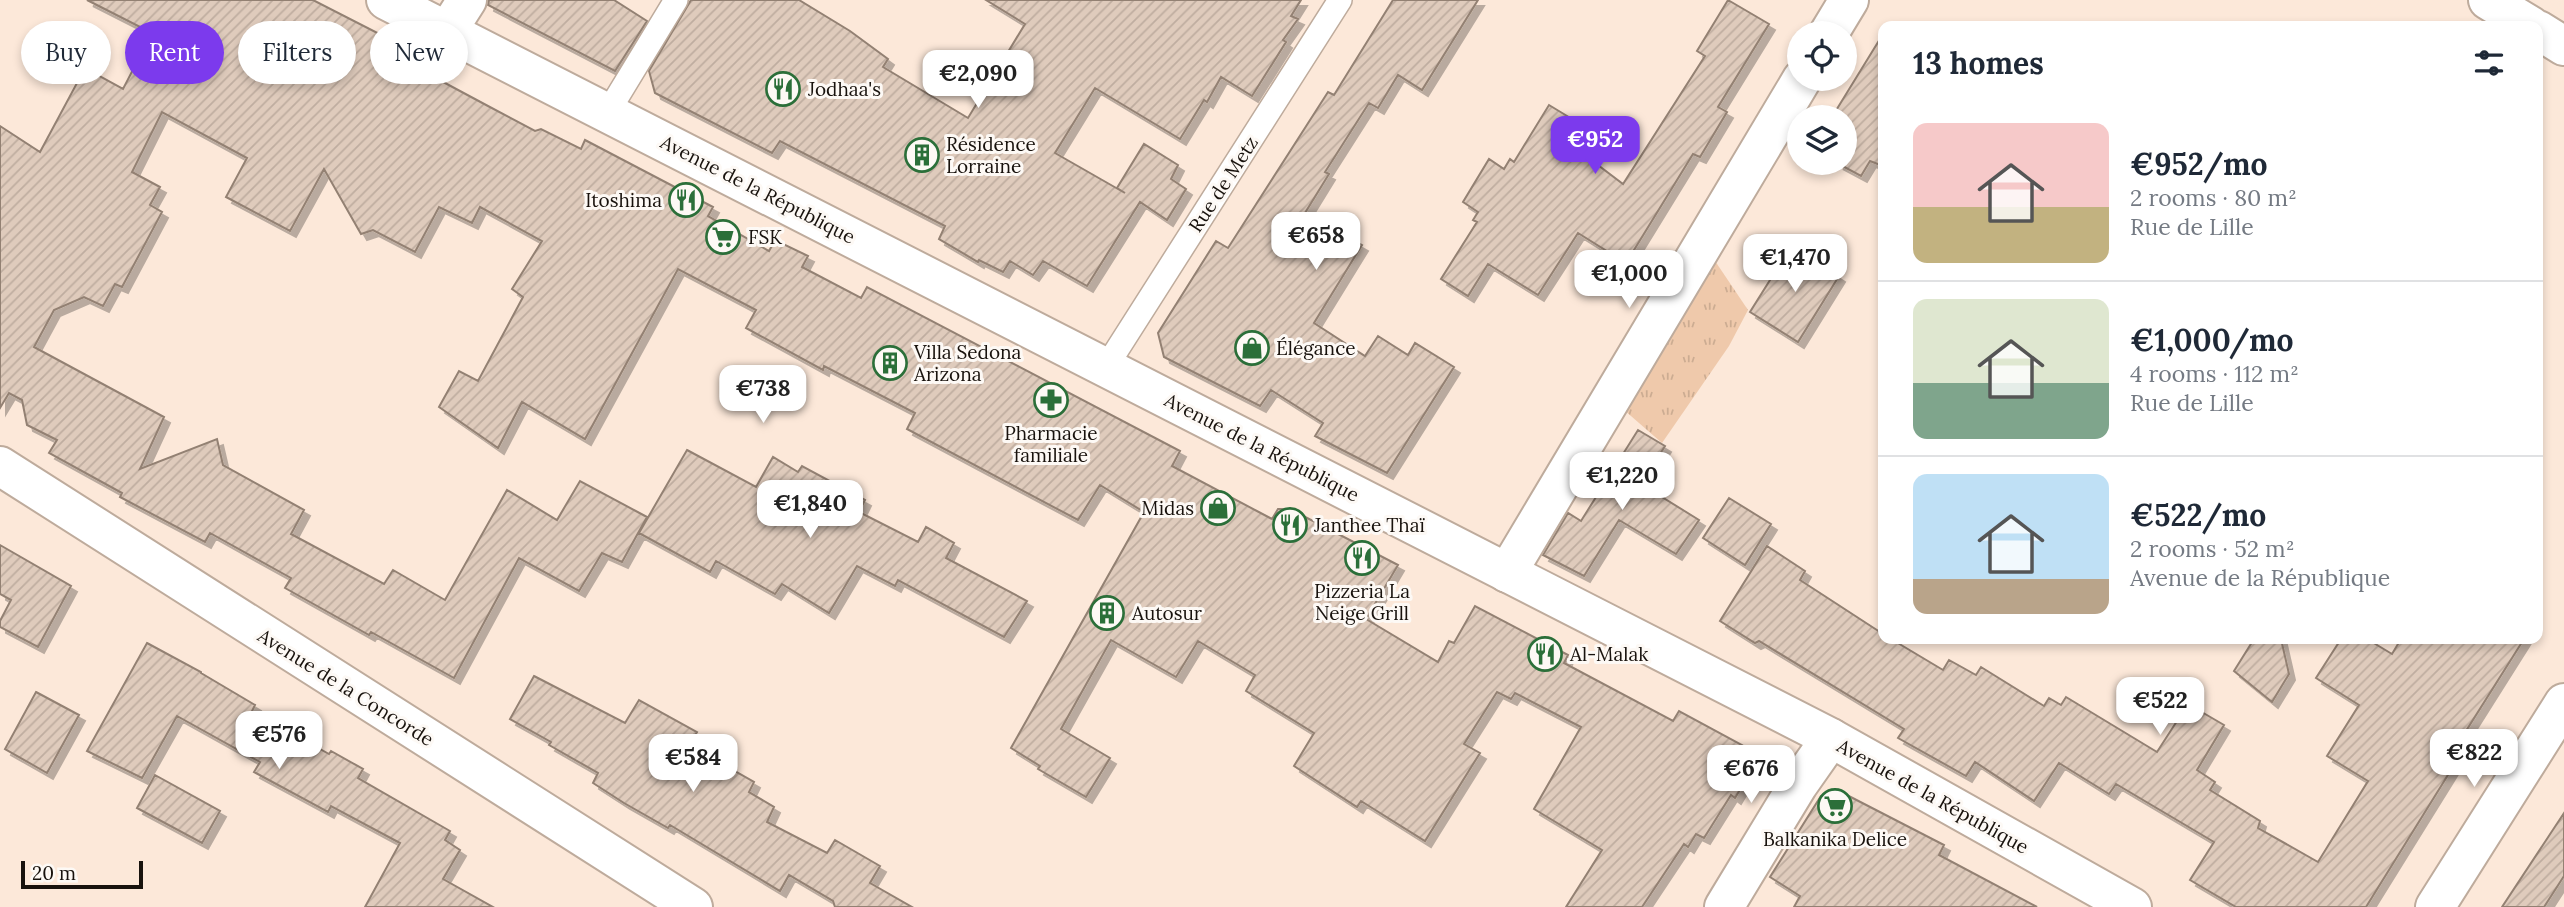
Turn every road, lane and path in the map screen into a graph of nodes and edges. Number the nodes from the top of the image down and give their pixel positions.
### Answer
1 (386, 0) edge
2 (467, 0) edge
3 (676, 0) edge
4 (1340, 0) edge
5 (1849, 0) edge
6 (2488, 0) edge
7 (424, 21) edge
8 (454, 21) edge
9 (1836, 21) edge
10 (2523, 21) edge
11 (2543, 33) edge
12 (468, 44) edge
13 (2564, 46) edge
14 (1795, 91) edge
15 (608, 112) junction
16 (1106, 367) junction
17 (0, 466) edge
18 (1507, 573) junction
19 (2564, 703) edge
20 (1831, 738) junction
21 (694, 907) edge
22 (1724, 907) edge
23 (2132, 907) edge
24 (2435, 907) edge

1 - 7 street, Avenue de la République
2 - 8 street
3 - 15 lane
4 - 16 lane, Rue de Metz
5 - 9 street
6 - 10 street
11 - 13 street
12 - 15 street, Avenue de la République
14 - 18 street
15 - 16 street, Avenue de la République
16 - 18 street, Avenue de la République
17 - 21 street, Avenue de la Concorde
18 - 20 street, Avenue de la République
19 - 24 street
20 - 22 street
20 - 23 street, Avenue de la République

